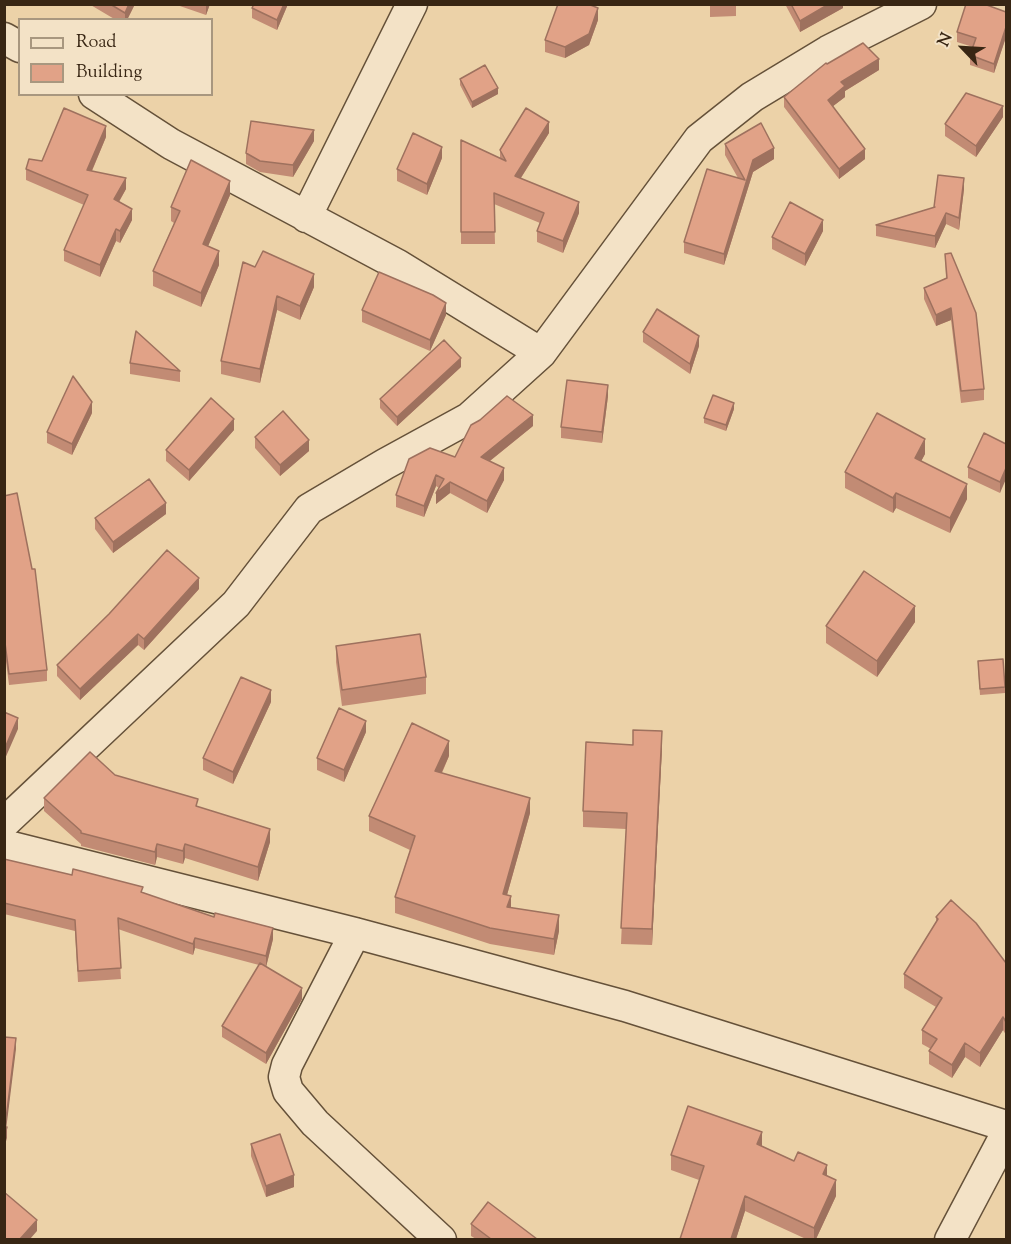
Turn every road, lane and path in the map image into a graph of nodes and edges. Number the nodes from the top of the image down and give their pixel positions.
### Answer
1 (412, 4) edge
2 (921, 4) edge
3 (4, 38) edge
4 (18, 46) edge
5 (97, 96) edge
6 (306, 217) junction
7 (541, 353) junction
8 (4, 823) edge
9 (4, 845) edge
10 (354, 933) junction
11 (1006, 1126) edge
12 (1006, 1134) edge
13 (441, 1239) edge
14 (950, 1239) edge

1 - 6 street
2 - 7 street
3 - 4 street
5 - 6 street
6 - 7 street
7 - 8 street
9 - 10 street
10 - 11 street
10 - 13 street
12 - 14 street

